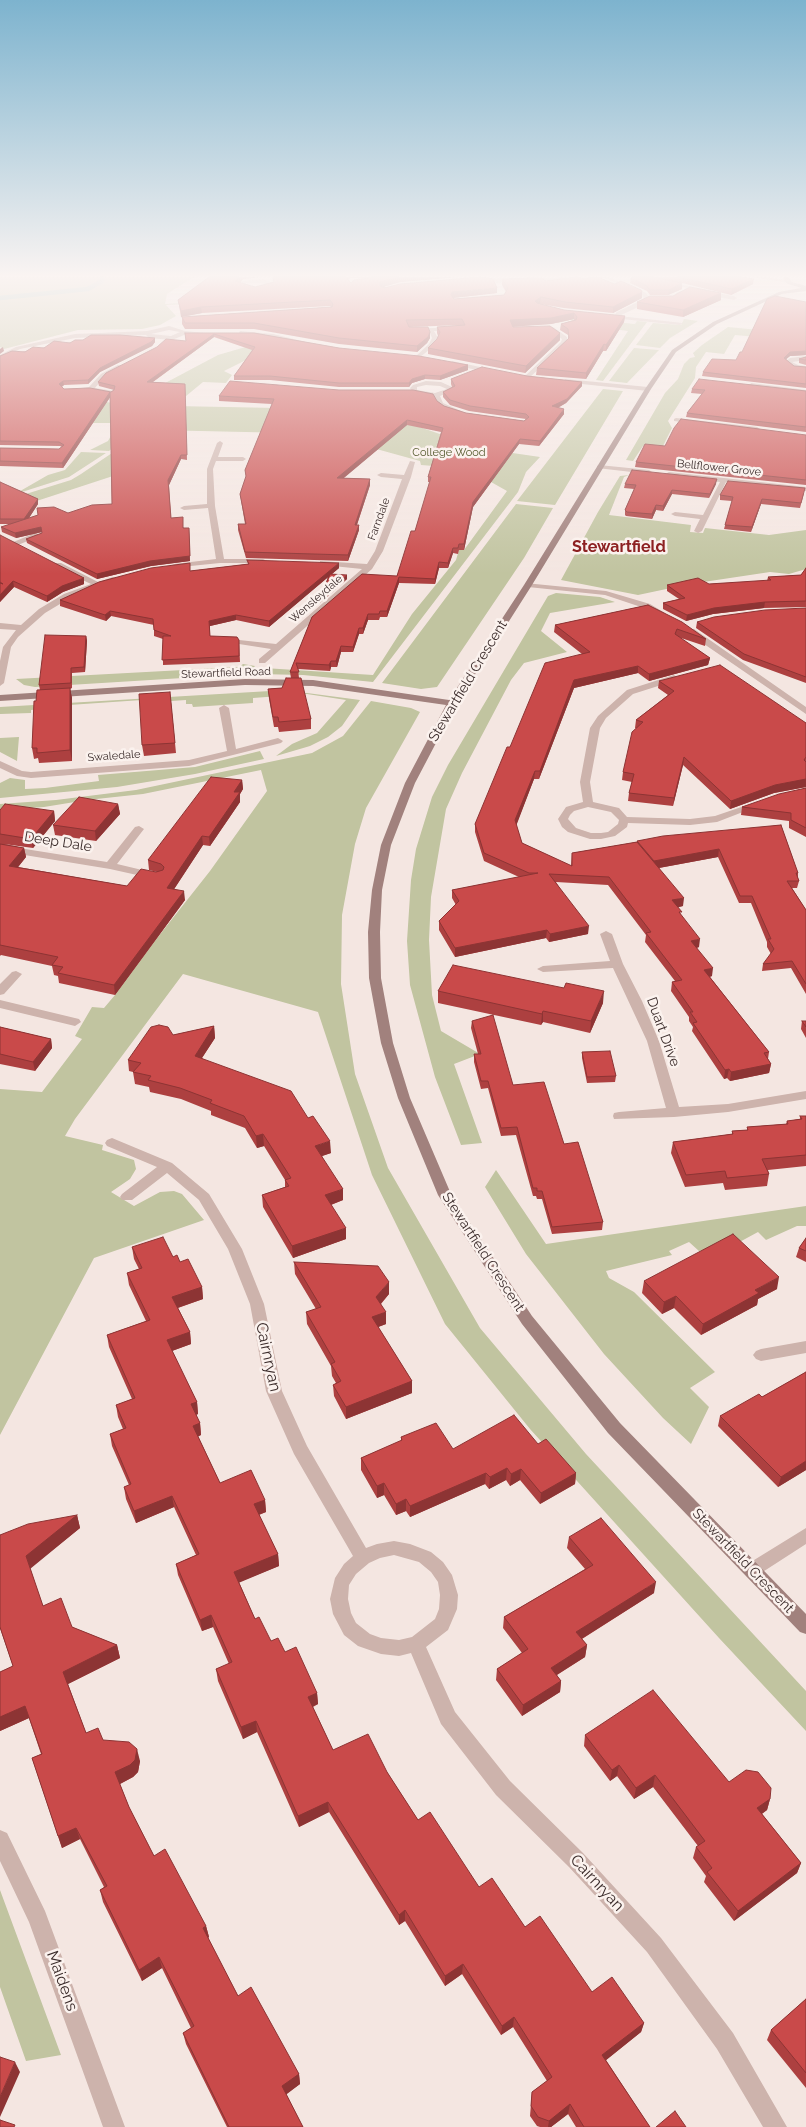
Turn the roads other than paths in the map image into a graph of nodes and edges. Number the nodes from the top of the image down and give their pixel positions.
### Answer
1 (103, 376) edge
2 (521, 376) edge
3 (657, 376) edge
4 (527, 377) joint
5 (536, 378) edge
6 (555, 380) edge
7 (448, 381) edge
8 (441, 384) junction
9 (747, 384) edge
10 (91, 388) junction
11 (73, 389) edge
12 (648, 389) junction
13 (404, 391) edge
14 (414, 391) junction
15 (112, 392) edge
16 (806, 392) edge
17 (436, 395) junction
18 (468, 415) edge
19 (676, 420) dead end
20 (707, 423) junction
21 (764, 430) edge
22 (704, 431) edge
23 (220, 443) dead end
24 (215, 459) junction
25 (243, 459) dead end
26 (412, 462) dead end
27 (600, 467) junction
28 (381, 475) dead end
29 (407, 477) junction
30 (724, 480) junction
31 (806, 488) edge
32 (211, 506) junction
33 (184, 508) dead end
34 (675, 514) dead end
35 (704, 517) junction
36 (698, 531) dead end
37 (38, 535) edge
38 (23, 547) edge
39 (47, 559) edge
40 (220, 560) junction
41 (270, 561) edge
42 (314, 562) edge
43 (167, 567) edge
44 (369, 567) junction
45 (121, 576) edge
46 (96, 584) junction
47 (528, 585) junction
48 (673, 619) edge
49 (698, 623) edge
50 (0, 626) edge
51 (22, 628) junction
52 (242, 642) dead end
53 (278, 647) junction
54 (262, 661) dead end
55 (737, 663) junction
56 (720, 667) edge
57 (685, 676) edge
58 (0, 683) edge
59 (0, 698) edge
60 (452, 703) junction
61 (224, 708) dead end
62 (806, 711) edge
63 (278, 741) dead end
64 (232, 753) junction
65 (0, 764) edge
66 (766, 801) edge
67 (588, 804) junction
68 (624, 820) junction
69 (139, 829) dead end
70 (0, 848) edge
71 (110, 866) junction
72 (158, 877) edge
73 (606, 934) dead end
74 (616, 964) junction
75 (543, 969) dead end
76 (16, 974) dead end
77 (0, 991) edge
78 (0, 1004) edge
79 (75, 1022) dead end
80 (806, 1095) edge
81 (674, 1113) junction
82 (619, 1116) dead end
83 (112, 1143) dead end
84 (167, 1166) junction
85 (127, 1197) dead end
86 (806, 1347) edge
87 (761, 1355) dead end
88 (806, 1535) edge
89 (362, 1558) junction
90 (752, 1570) junction
91 (806, 1626) edge
92 (416, 1644) junction
93 (0, 1840) edge
94 (114, 2127) edge
95 (776, 2127) edge

1 - 10 street
2 - 4 street
3 - 12 street, Stewartfield Crescent
4 - 5 street
6 - 12 street
7 - 8 street
8 - 14 street
8 - 17 street
9 - 16 street
10 - 11 street
10 - 15 street
12 - 27 street, Stewartfield Crescent
13 - 14 street
14 - 17 street
17 - 18 street
19 - 20 street
20 - 21 street
20 - 22 street
23 - 24 street
24 - 25 street
24 - 32 street
26 - 29 street, Farndale
27 - 30 street, Bellflower Grove
27 - 47 street, Stewartfield Crescent
28 - 29 street, Farndale
29 - 44 street, Farndale
30 - 31 street, Bellflower Grove
30 - 35 street
32 - 33 street
32 - 40 street
34 - 35 street
35 - 36 street
37 - 38 street
39 - 46 street
40 - 41 street
40 - 43 street
42 - 44 street
44 - 53 street, Wensleydale
45 - 46 street
46 - 51 street
47 - 48 street
47 - 60 street, Stewartfield Crescent
49 - 55 street
50 - 51 street
51 - 58 street
52 - 53 street
53 - 54 street, Wensleydale
55 - 56 street
55 - 62 street
57 - 67 street
59 - 60 street, Stewartfield Road
60 - 90 street, Stewartfield Crescent
61 - 64 street
63 - 64 street, Swaledale
64 - 65 street, Swaledale
66 - 68 street
67 - 68 street
67 - 68 street
69 - 71 street
70 - 71 street, Deep Dale
71 - 72 street, Deep Dale
73 - 74 street, Duart Drive
74 - 75 street
74 - 81 street, Duart Drive
76 - 77 street
78 - 79 street
80 - 81 street
81 - 82 street
83 - 84 street, Cairnryan
84 - 85 street
84 - 89 street, Cairnryan
86 - 87 street
88 - 90 street
89 - 92 street
89 - 92 street
90 - 91 street, Stewartfield Crescent
92 - 95 street, Cairnryan
93 - 94 street, Maidens

